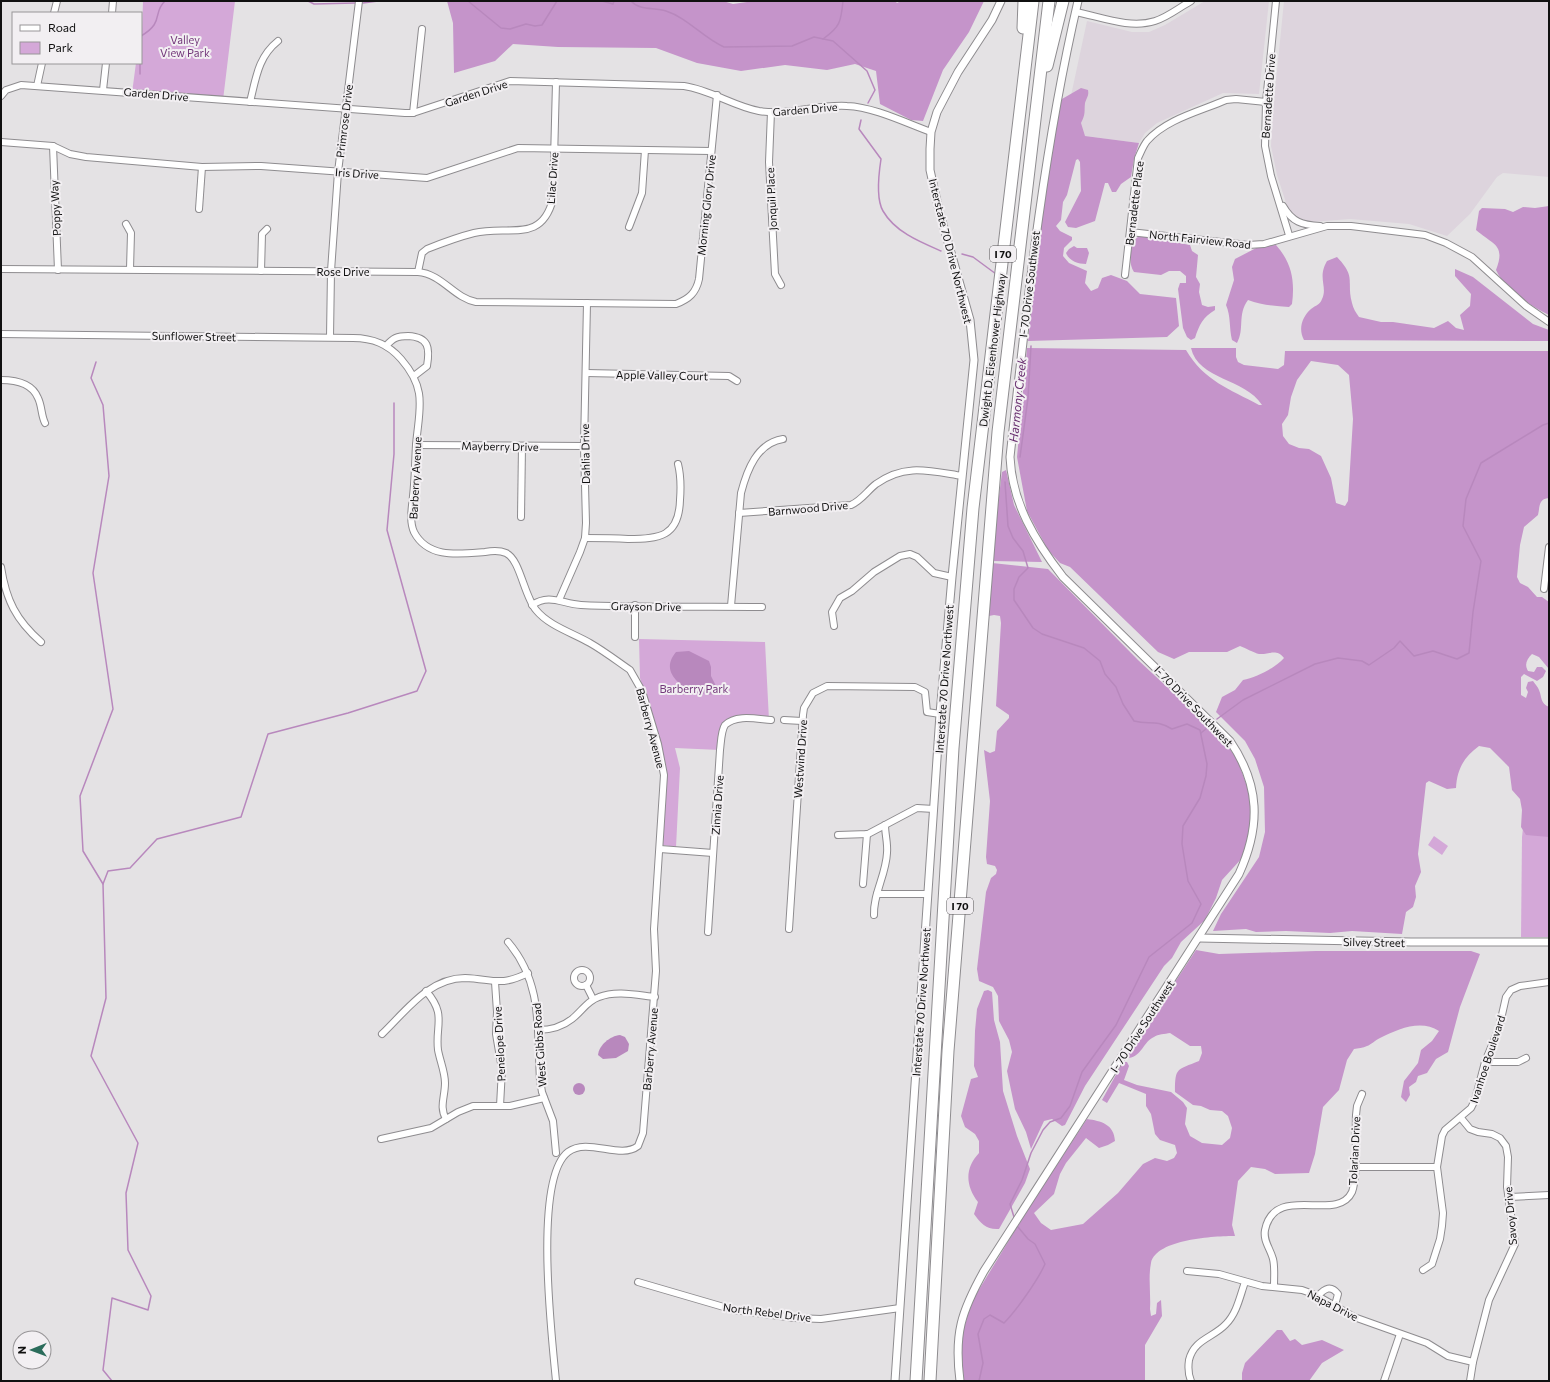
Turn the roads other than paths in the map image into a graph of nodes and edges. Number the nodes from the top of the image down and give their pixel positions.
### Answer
1 (57, 1) edge
2 (113, 1) edge
3 (359, 1) edge
4 (1001, 1) edge
5 (1024, 1) edge
6 (1033, 1) edge
7 (1049, 1) edge
8 (1063, 1) edge
9 (1078, 1) edge
10 (1191, 1) edge
11 (1276, 1) edge
12 (54, 12) edge
13 (112, 12) edge
14 (1076, 12) junction
15 (422, 30) dead end
16 (278, 40) dead end
17 (42, 64) edge
18 (106, 64) edge
19 (1024, 77) junction
20 (556, 82) junction
21 (37, 86) junction
22 (103, 90) junction
23 (717, 95) junction
24 (1, 96) edge
25 (1037, 101) junction
26 (250, 102) junction
27 (1266, 102) junction
28 (346, 109) junction
29 (770, 112) junction
30 (413, 113) junction
31 (931, 132) junction
32 (1, 142) edge
33 (53, 146) junction
34 (554, 148) junction
35 (645, 150) junction
36 (711, 151) junction
37 (202, 167) junction
38 (338, 172) junction
39 (1278, 198) junction
40 (199, 209) dead end
41 (126, 224) dead end
42 (1327, 226) junction
43 (629, 227) dead end
44 (267, 229) dead end
45 (1130, 232) junction
46 (1289, 236) junction
47 (1, 269) edge
48 (58, 270) junction
49 (130, 270) junction
50 (261, 271) junction
51 (331, 271) junction
52 (418, 272) junction
53 (1125, 275) dead end
54 (781, 285) dead end
55 (587, 303) junction
56 (676, 304) joint
57 (1549, 322) edge
58 (1, 334) edge
59 (330, 337) junction
60 (386, 346) junction
61 (398, 356) joint
62 (586, 373) junction
63 (414, 376) junction
64 (1, 380) edge
65 (737, 381) dead end
66 (45, 423) dead end
67 (783, 439) dead end
68 (416, 444) junction
69 (522, 446) junction
70 (584, 446) junction
71 (678, 464) dead end
72 (962, 476) junction
73 (739, 513) junction
74 (522, 517) dead end
75 (585, 538) junction
76 (1549, 547) edge
77 (1, 567) edge
78 (1547, 572) edge
79 (952, 577) junction
80 (1544, 589) dead end
81 (559, 600) junction
82 (532, 605) junction
83 (635, 606) junction
84 (731, 606) junction
85 (762, 607) dead end
86 (834, 626) dead end
87 (634, 637) dead end
88 (41, 642) dead end
89 (940, 714) junction
90 (771, 720) dead end
91 (784, 720) dead end
92 (802, 721) junction
93 (934, 809) junction
94 (885, 825) junction
95 (867, 834) junction
96 (838, 835) dead end
97 (660, 849) junction
98 (713, 854) junction
99 (863, 884) dead end
100 (877, 894) junction
101 (928, 894) junction
102 (874, 915) dead end
103 (789, 929) dead end
104 (708, 932) dead end
105 (1199, 938) junction
106 (508, 942) dead end
107 (1549, 942) edge
108 (528, 973) junction
109 (495, 982) junction
110 (1549, 982) edge
111 (586, 985) dead end
112 (426, 992) junction
113 (655, 997) junction
114 (593, 999) junction
115 (538, 1030) junction
116 (382, 1034) dead end
117 (1526, 1058) dead end
118 (1485, 1062) junction
119 (1362, 1094) dead end
120 (544, 1098) junction
121 (500, 1106) junction
122 (1461, 1118) junction
123 (446, 1119) junction
124 (381, 1139) dead end
125 (556, 1153) dead end
126 (1355, 1167) junction
127 (1437, 1167) junction
128 (1549, 1195) edge
129 (1510, 1197) junction
130 (1423, 1270) dead end
131 (1187, 1271) dead end
132 (638, 1282) dead end
133 (1245, 1282) junction
134 (1274, 1286) junction
135 (1318, 1296) junction
136 (1334, 1305) junction
137 (900, 1308) junction
138 (1400, 1334) junction
139 (1473, 1362) junction
140 (556, 1381) edge
141 (895, 1381) edge
142 (916, 1381) edge
143 (930, 1381) edge
144 (960, 1381) edge
145 (1191, 1381) edge
146 (1384, 1381) edge
147 (1470, 1381) edge

1 - 12 street
2 - 13 street
3 - 28 street, Primrose Drive
4 - 31 street, Interstate 70 Drive Northwest
5 - 19 highway
6 - 19 highway, Dwight D. Eisenhower Highway / I 70
7 - 25 highway, Dwight D. Eisenhower Highway / I 70
8 - 25 highway
9 - 14 street, I- 70 Drive Southwest
10 - 14 street
11 - 27 street, Bernadette Drive
14 - 105 street, I- 70 Drive Southwest
15 - 30 street
16 - 26 street
17 - 21 street
18 - 22 street
19 - 142 highway, Dwight D. Eisenhower Highway / I 70
20 - 23 street, Garden Drive
20 - 30 street, Garden Drive
20 - 34 street, Lilac Drive
21 - 22 street, Garden Drive
21 - 24 street, Garden Drive
22 - 26 street, Garden Drive
23 - 29 street, Garden Drive
23 - 36 street, Morning Glory Drive
25 - 143 highway, Dwight D. Eisenhower Highway / I 70
26 - 28 street, Garden Drive
27 - 39 street, Bernadette Drive
27 - 45 street, Bernadette Place
28 - 30 street, Garden Drive
28 - 38 street, Primrose Drive
29 - 31 street, Garden Drive
29 - 54 street, Jonquil Place
31 - 72 street, Interstate 70 Drive Northwest
32 - 33 street, Iris Drive
33 - 37 street, Iris Drive
33 - 48 street, Poppy Way
34 - 35 street, Iris Drive
34 - 38 street, Iris Drive
34 - 52 street, Lilac Drive
35 - 36 street, Iris Drive
35 - 43 street
36 - 56 street, Morning Glory Drive
37 - 38 street, Iris Drive
37 - 40 street
38 - 51 street, Primrose Drive
39 - 42 street
39 - 46 street, Bernadette Drive
41 - 49 street
42 - 46 street, North Fairview Road
42 - 57 street, North Fairview Road
44 - 50 street
45 - 46 street, North Fairview Road
45 - 53 street, Bernadette Place
47 - 48 street, Rose Drive
48 - 49 street, Rose Drive
49 - 50 street, Rose Drive
50 - 51 street, Rose Drive
51 - 52 street, Rose Drive
51 - 59 street, Primrose Drive
52 - 55 street, Rose Drive
55 - 56 street, Rose Drive
55 - 62 street, Dahlia Drive
58 - 59 street, Sunflower Street
59 - 60 street, Sunflower Street
60 - 61 street, Sunflower Street
60 - 63 street
61 - 63 street, Barberry Avenue
62 - 65 street, Apple Valley Court
62 - 70 street, Dahlia Drive
63 - 68 street, Barberry Avenue
64 - 66 street
67 - 73 street
68 - 69 street, Mayberry Drive
68 - 82 street, Barberry Avenue
69 - 70 street, Mayberry Drive
69 - 74 street
70 - 75 street, Dahlia Drive
71 - 75 street
72 - 73 street, Barnwood Drive
72 - 79 street, Interstate 70 Drive Northwest
73 - 84 street
75 - 81 street, Dahlia Drive
76 - 78 street
77 - 88 street
78 - 80 street
79 - 86 street
79 - 89 street, Interstate 70 Drive Northwest
81 - 82 street, Grayson Drive
81 - 83 street, Grayson Drive
82 - 97 street, Barberry Avenue
83 - 84 street, Grayson Drive
83 - 87 street
84 - 85 street, Grayson Drive
89 - 92 street, Westwind Drive
89 - 93 street, Interstate 70 Drive Northwest
90 - 98 street, Zinnia Drive
91 - 92 street
92 - 103 street, Westwind Drive
93 - 94 street
93 - 101 street, Interstate 70 Drive Northwest
94 - 95 street
94 - 100 street
95 - 96 street
95 - 99 street
97 - 98 street
97 - 113 street, Barberry Avenue
98 - 104 street, Zinnia Drive
100 - 101 street
100 - 102 street
101 - 137 street, Interstate 70 Drive Northwest
105 - 107 street, Silvey Street
105 - 144 street, I- 70 Drive Southwest
106 - 108 street, West Gibbs Road
108 - 109 street
108 - 115 street, West Gibbs Road
109 - 112 street
109 - 121 street, Penelope Drive
110 - 118 street, Ivanhoe Boulevard
111 - 114 street
112 - 116 street
112 - 123 street
113 - 114 street
113 - 140 street, Barberry Avenue
114 - 115 street
115 - 120 street, West Gibbs Road
117 - 118 street
118 - 122 street, Ivanhoe Boulevard
119 - 126 street, Tolarian Drive
120 - 121 street
120 - 125 street, West Gibbs Road
121 - 123 street
122 - 127 street, Ivanhoe Boulevard
122 - 129 street, Savoy Drive
123 - 124 street
126 - 127 street
126 - 134 street, Tolarian Drive
127 - 130 street, Ivanhoe Boulevard
128 - 129 street
129 - 139 street, Savoy Drive
131 - 133 street, Napa Drive
132 - 137 street, North Rebel Drive
133 - 134 street, Napa Drive
133 - 145 street
134 - 135 street, Napa Drive
135 - 136 street, Napa Drive
135 - 136 street
136 - 138 street, Napa Drive
137 - 141 street, Interstate 70 Drive Northwest
138 - 139 street, Napa Drive
138 - 146 street
139 - 147 street, Savoy Drive

